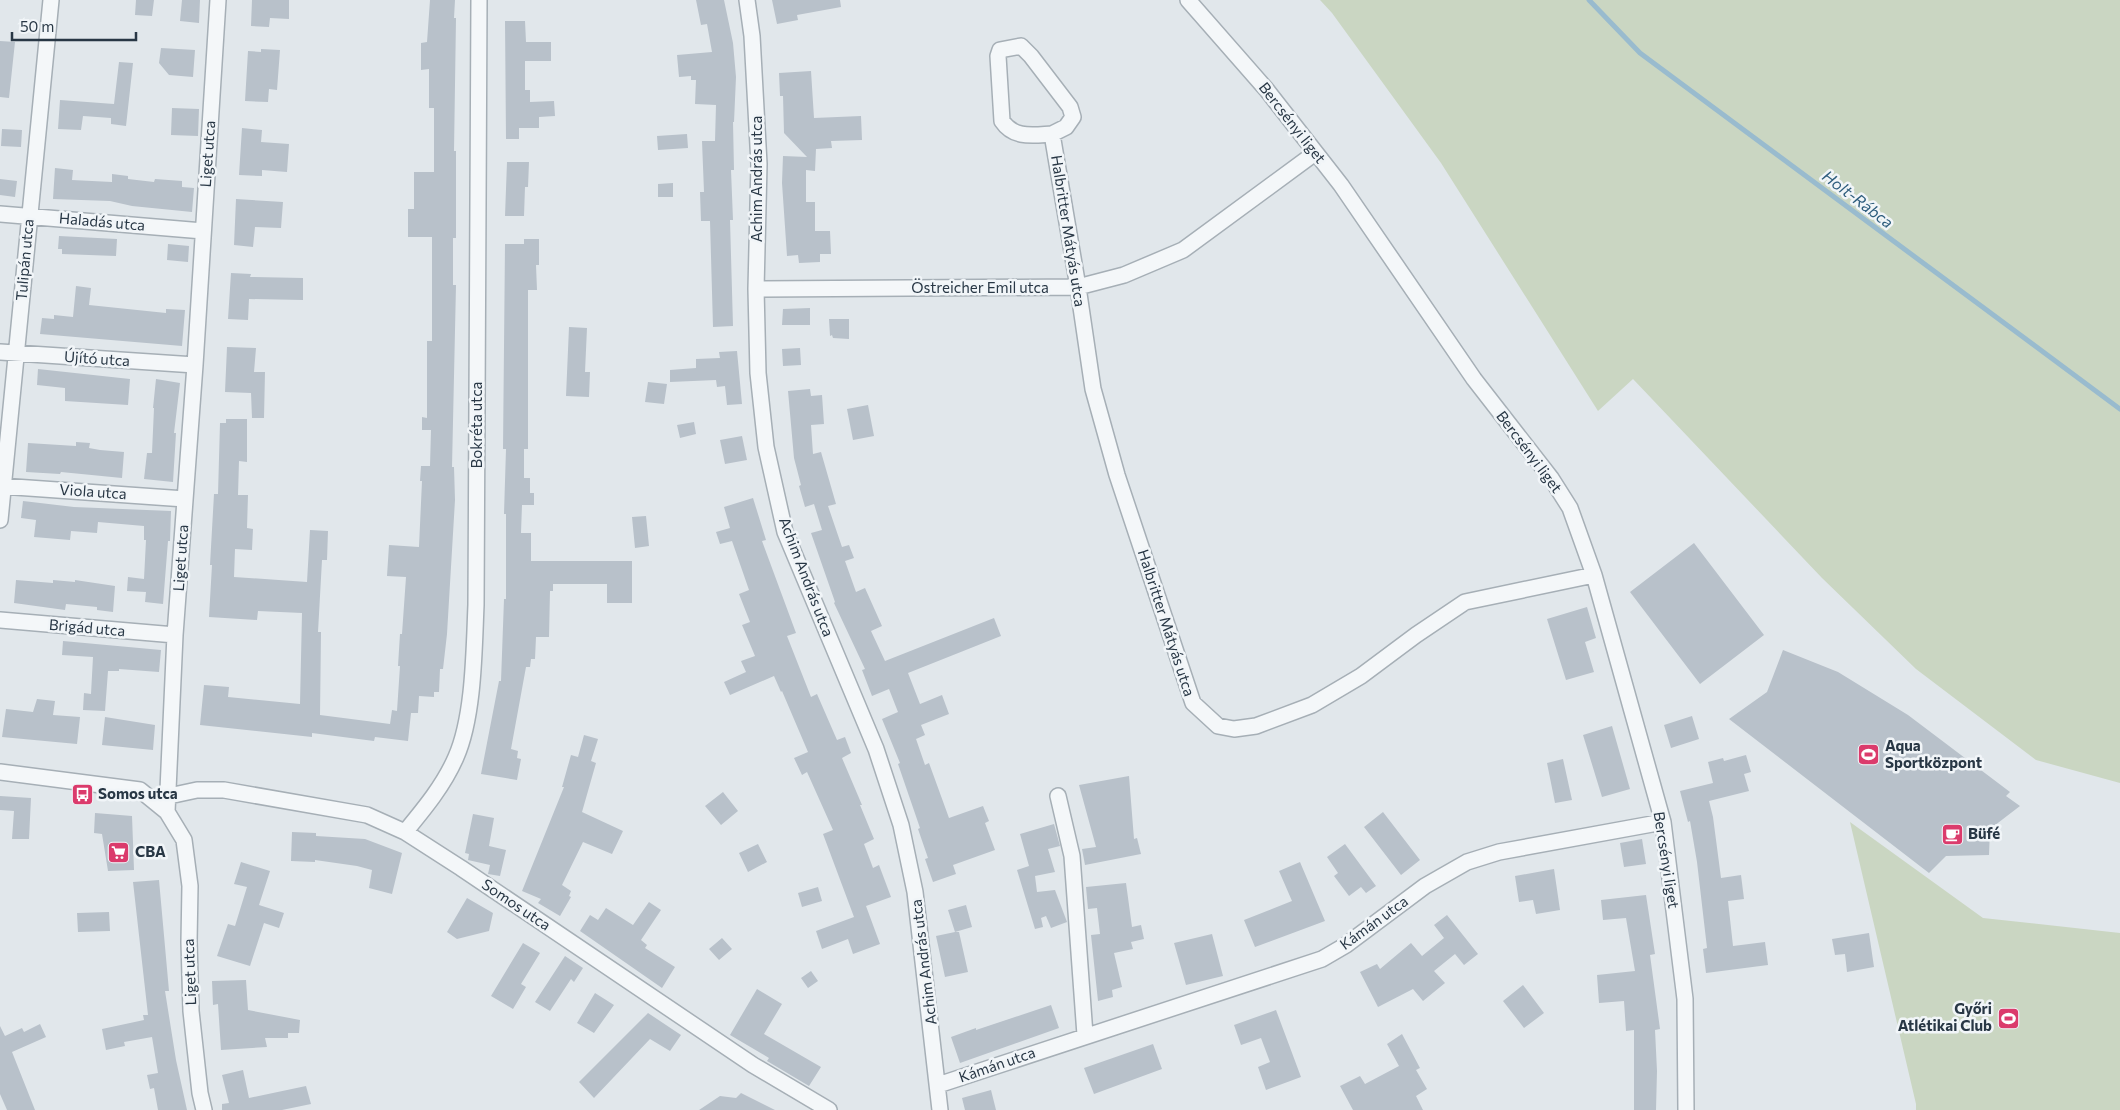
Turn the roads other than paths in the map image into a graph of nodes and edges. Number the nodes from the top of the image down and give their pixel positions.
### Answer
1 (51, 0) edge
2 (218, 0) edge
3 (479, 0) edge
4 (747, 0) edge
5 (1188, 0) edge
6 (1052, 134) junction
7 (1315, 153) junction
8 (0, 214) edge
9 (28, 216) junction
10 (203, 231) junction
11 (1078, 287) junction
12 (756, 289) junction
13 (0, 352) edge
14 (17, 353) junction
15 (195, 365) junction
16 (2, 486) edge
17 (185, 499) junction
18 (0, 520) edge
19 (1594, 575) junction
20 (0, 620) edge
21 (175, 635) junction
22 (0, 772) edge
23 (170, 796) junction
24 (1058, 796) dead end
25 (167, 812) junction
26 (1663, 822) junction
27 (405, 832) junction
28 (1085, 1035) junction
29 (938, 1086) junction
30 (204, 1110) edge
31 (829, 1110) edge
32 (940, 1110) edge
33 (1686, 1110) edge

1 - 9 street, Tulipán utca
2 - 10 street, Liget utca
3 - 27 street, Bokréta utca
4 - 12 street, Achim András utca
5 - 7 street, Bercsényi liget
6 - 6 street, Halbritter Mátyás utca
6 - 11 street, Halbritter Mátyás utca
7 - 11 street, Östreicher Emil utca
7 - 19 street, Bercsényi liget
8 - 9 street, Haladás utca
9 - 10 street, Haladás utca
9 - 14 street, Tulipán utca
10 - 15 street, Liget utca
11 - 12 street, Östreicher Emil utca
11 - 19 street, Halbritter Mátyás utca
12 - 29 street, Achim András utca
13 - 14 street, Újító utca
14 - 15 street, Újító utca
14 - 16 street, Tulipán utca
15 - 17 street, Liget utca
16 - 17 street, Viola utca
16 - 18 street, Tulipán utca
17 - 21 street, Liget utca
19 - 26 street, Bercsényi liget
20 - 21 street, Brigád utca
21 - 23 street, Liget utca
22 - 25 street
23 - 25 street, Liget utca
23 - 27 street, Somos utca
24 - 28 street
25 - 30 street, Liget utca
26 - 28 street, Kámán utca
26 - 33 street, Bercsényi liget
27 - 31 street, Somos utca
28 - 29 street, Kámán utca
29 - 32 street, Achim András utca

